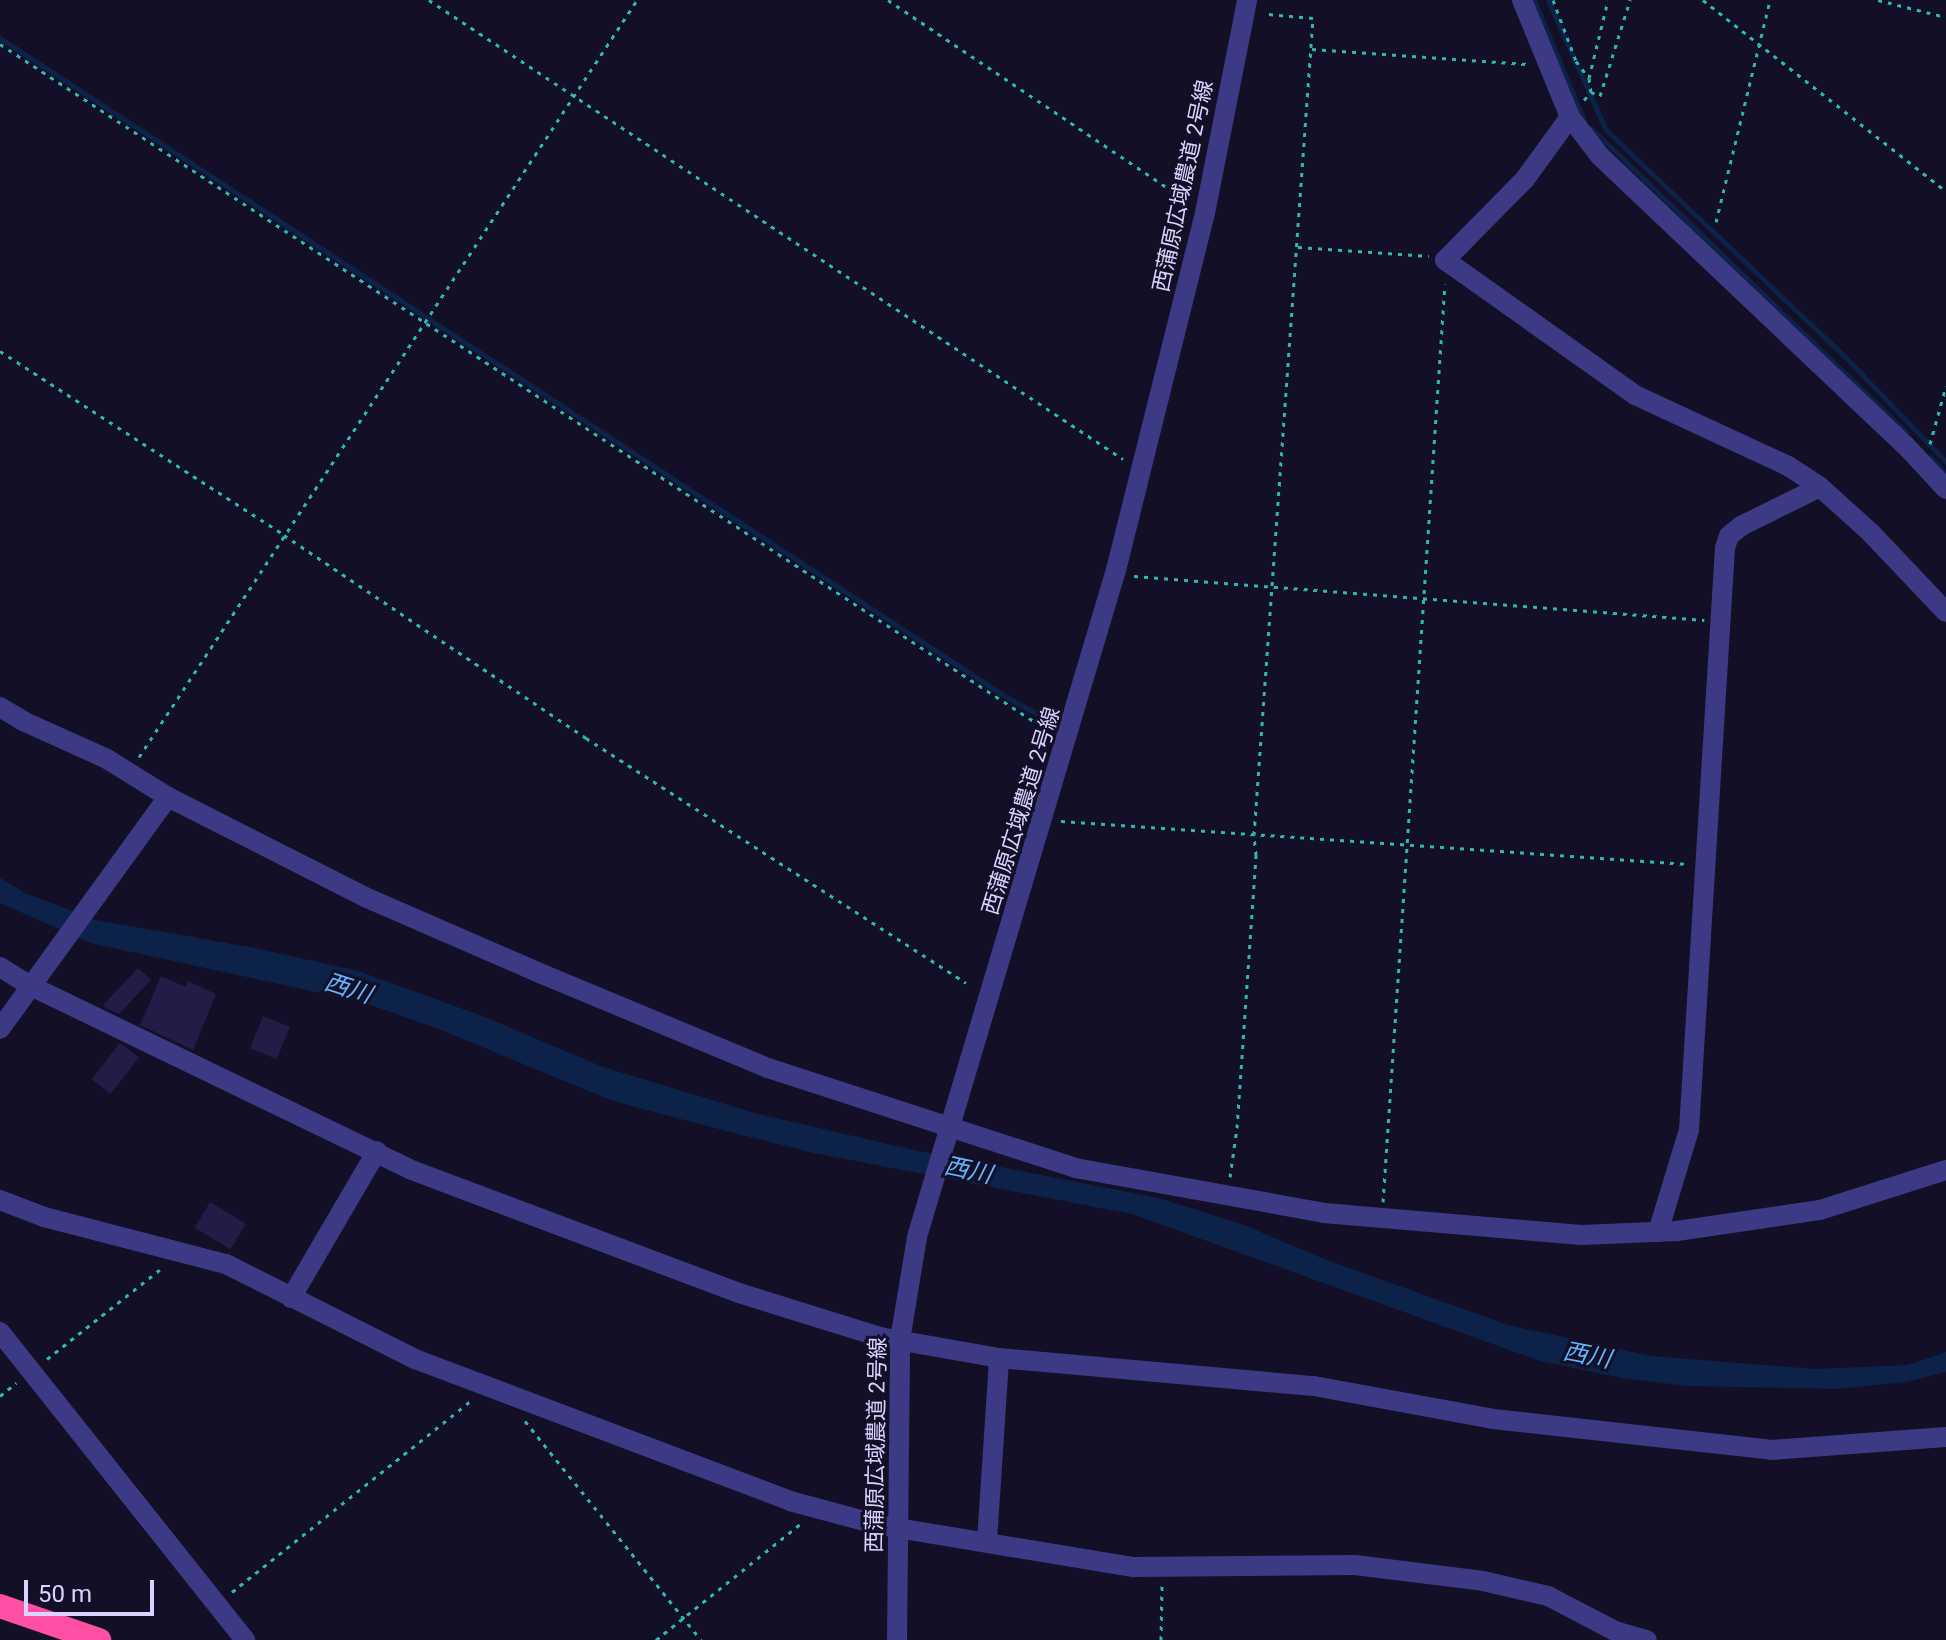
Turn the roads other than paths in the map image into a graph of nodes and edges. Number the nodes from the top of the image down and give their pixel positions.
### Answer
1 (1247, 0) edge
2 (1522, 0) edge
3 (1570, 117) junction
4 (1820, 487) junction
5 (1946, 489) edge
6 (1946, 612) edge
7 (0, 707) edge
8 (168, 797) junction
9 (0, 967) edge
10 (31, 986) junction
11 (0, 1029) edge
12 (948, 1134) junction
13 (377, 1151) junction
14 (1946, 1170) edge
15 (0, 1200) edge
16 (1658, 1232) junction
17 (291, 1298) junction
18 (0, 1332) edge
19 (900, 1340) junction
20 (999, 1358) junction
21 (1946, 1437) edge
22 (898, 1526) junction
23 (987, 1541) junction
24 (0, 1606) edge
25 (99, 1640) edge
26 (245, 1640) edge
27 (897, 1640) edge
28 (1647, 1640) edge

1 - 12 street, 西蒲原広域農道 2号線
2 - 3 street
3 - 4 street
3 - 5 street
4 - 6 street
4 - 16 street
7 - 8 street
8 - 10 street
8 - 12 street
9 - 10 street
10 - 11 street
10 - 13 street
12 - 16 street
12 - 19 street, 西蒲原広域農道 2号線
13 - 17 street
13 - 19 street
14 - 16 street
15 - 17 street
17 - 22 street
18 - 26 street
19 - 20 street
19 - 22 street, 西蒲原広域農道 2号線
20 - 21 street
20 - 23 street
22 - 23 street
22 - 27 street, 西蒲原広域農道 2号線
23 - 28 street
24 - 25 highway

